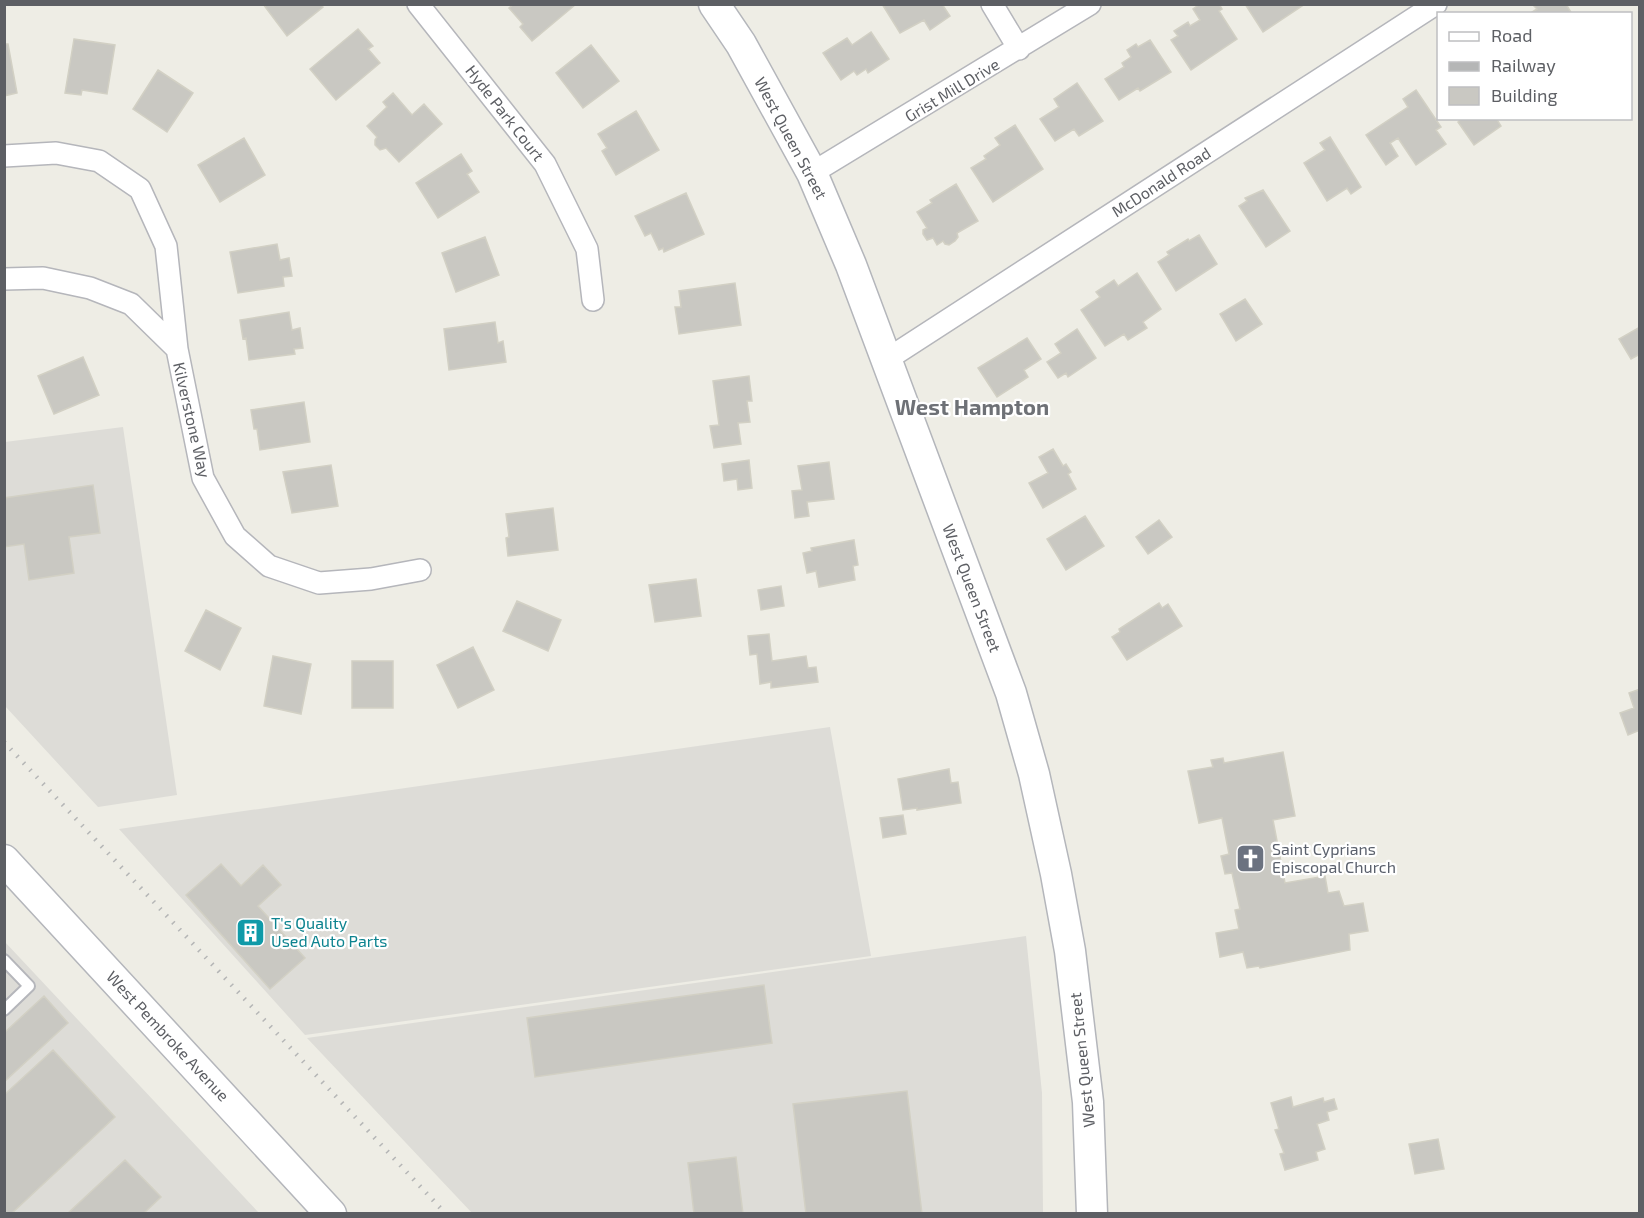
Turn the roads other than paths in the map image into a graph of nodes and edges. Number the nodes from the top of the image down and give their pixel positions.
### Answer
1 (418, 4) edge
2 (714, 4) edge
3 (992, 4) edge
4 (1090, 4) edge
5 (1436, 4) edge
6 (1019, 49) junction
7 (4, 156) edge
8 (812, 173) junction
9 (4, 279) edge
10 (593, 300) dead end
11 (177, 349) junction
12 (886, 360) junction
13 (420, 570) dead end
14 (4, 860) edge
15 (4, 960) edge
16 (4, 1010) edge
17 (331, 1214) edge
18 (1092, 1214) edge

1 - 10 street, Hyde Park Court
2 - 8 main road, West Queen Street
3 - 6 street
4 - 6 street, Grist Mill Drive
5 - 12 street, McDonald Road
6 - 8 street, Grist Mill Drive
7 - 11 street, Kilverstone Way
8 - 12 main road, West Queen Street
9 - 11 street, Kilverstone Way
11 - 13 street, Kilverstone Way
12 - 18 main road, West Queen Street
14 - 17 main road, West Pembroke Avenue
15 - 16 lane

